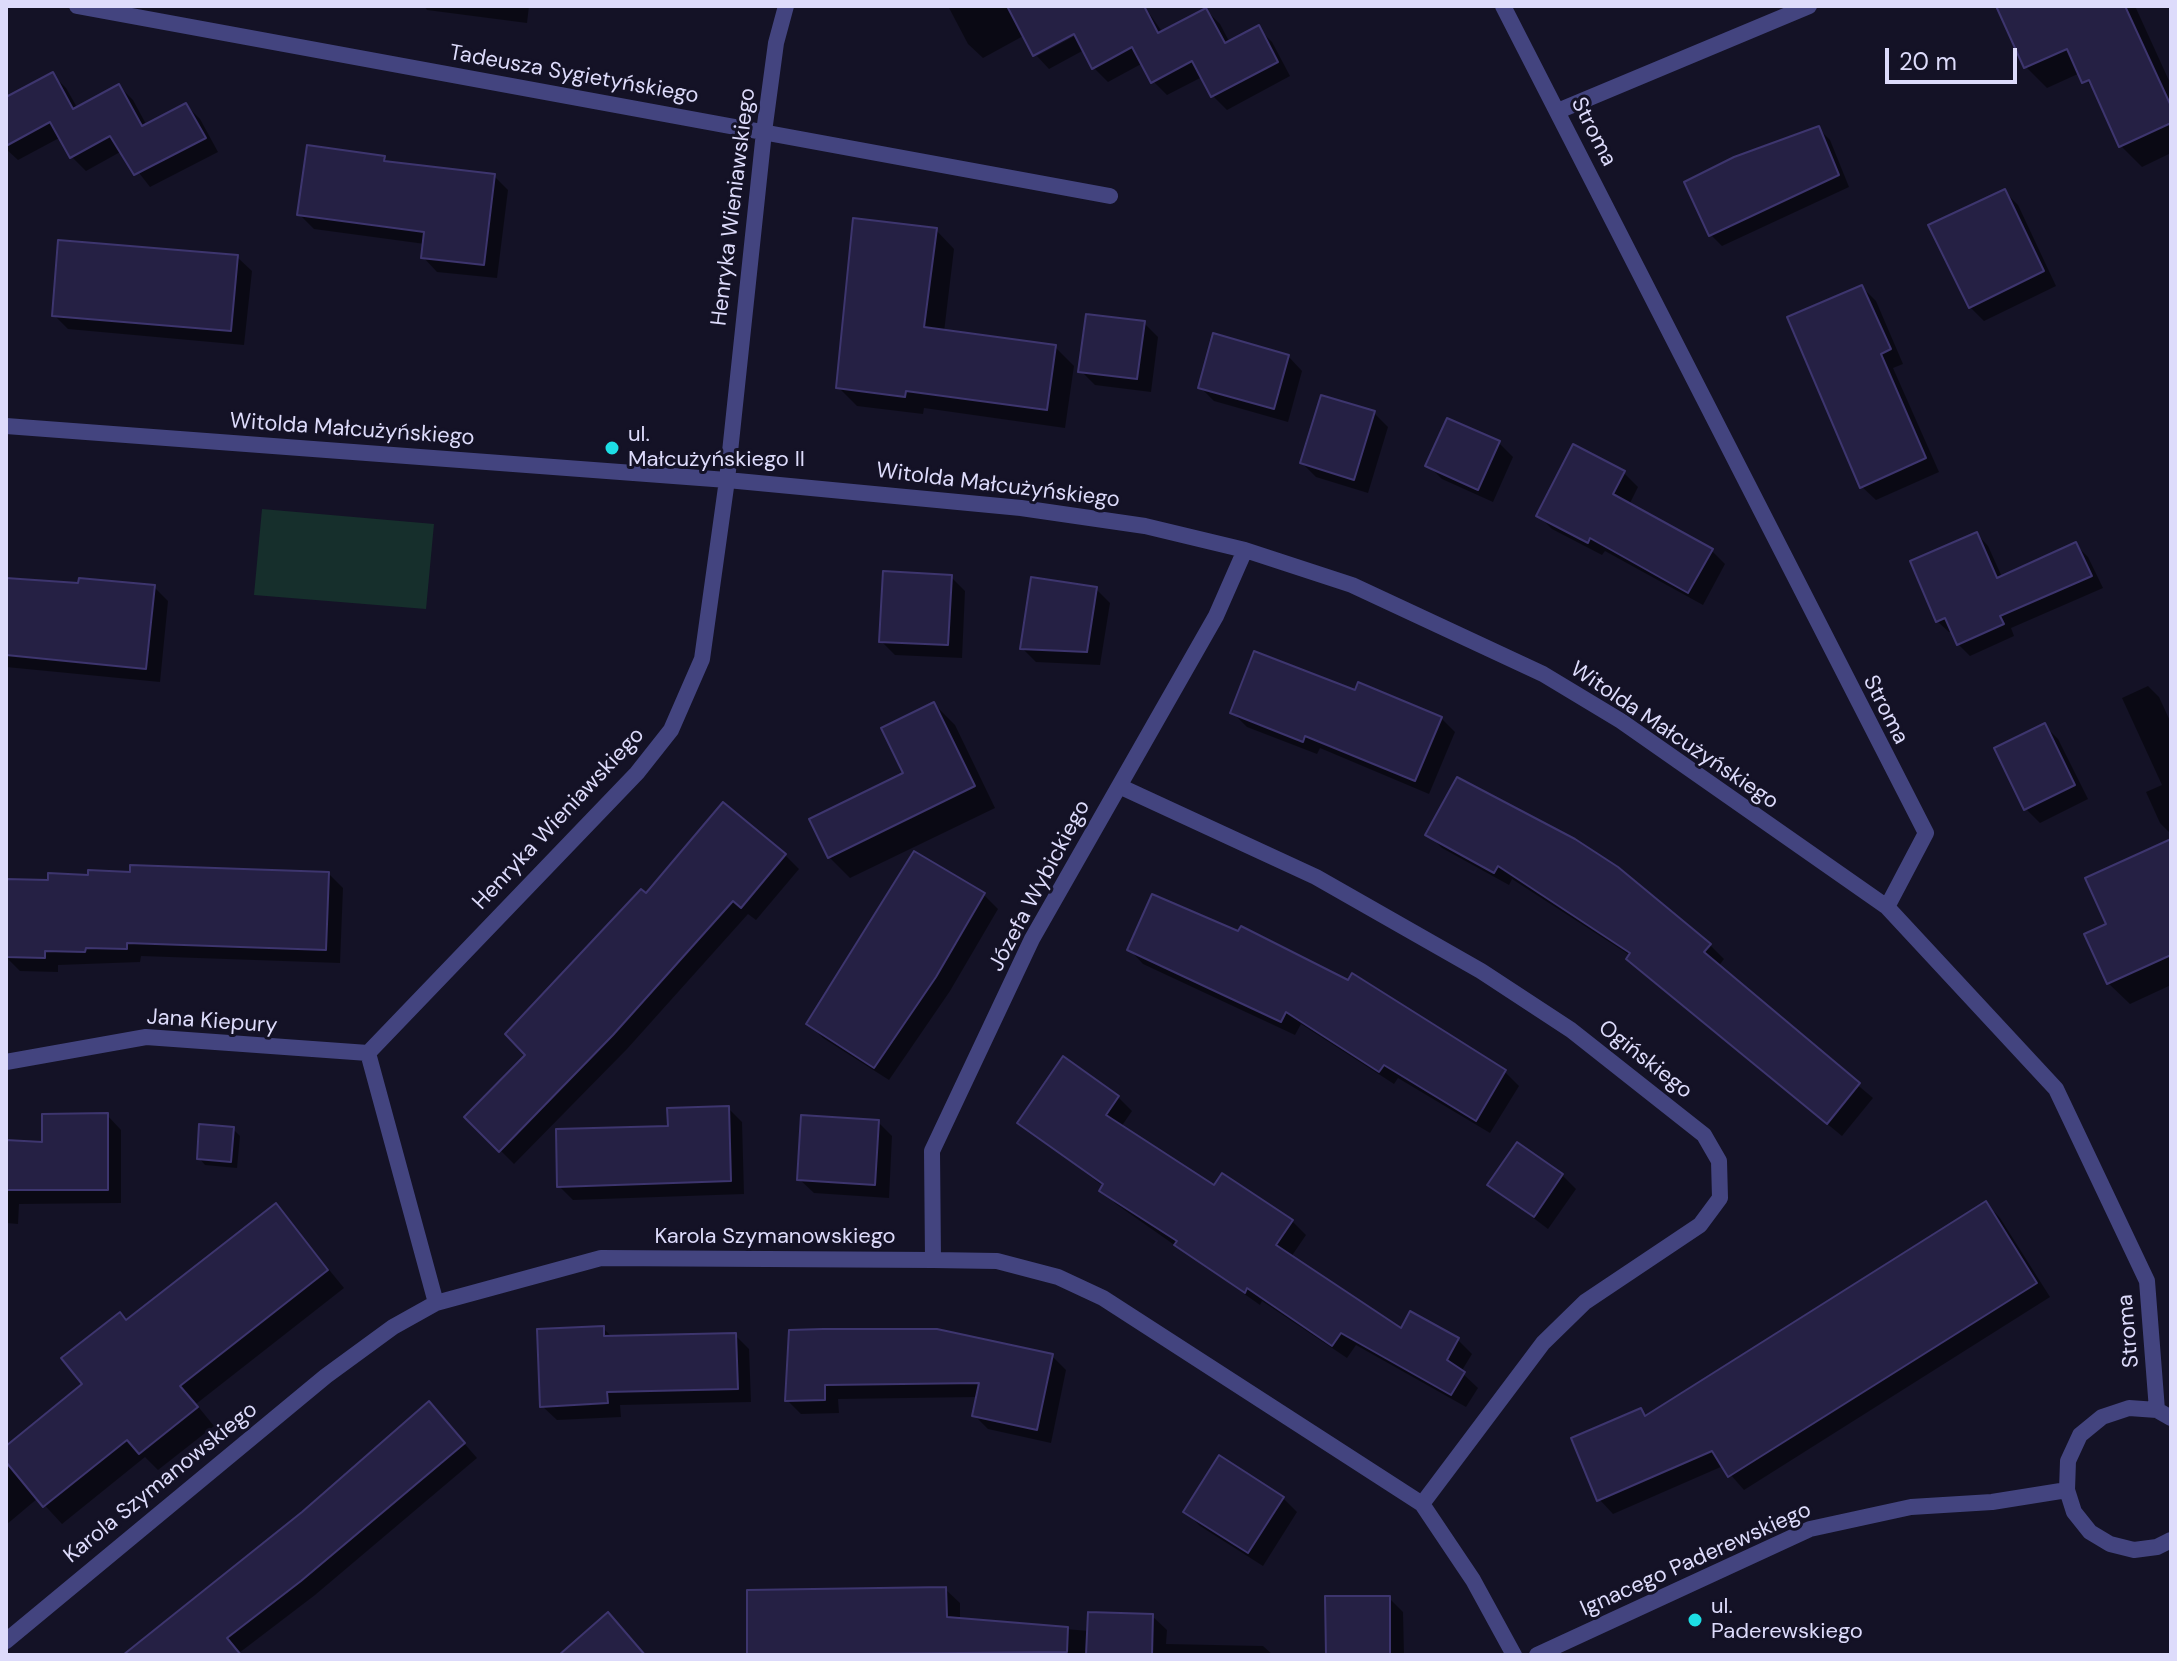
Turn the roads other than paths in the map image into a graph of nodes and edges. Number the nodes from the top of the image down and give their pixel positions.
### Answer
1 (77, 6) edge
2 (786, 6) edge
3 (1503, 6) edge
4 (1809, 6) edge
5 (1558, 111) junction
6 (764, 132) junction
7 (1110, 196) dead end
8 (6, 426) edge
9 (727, 480) junction
10 (1245, 550) junction
11 (1119, 786) junction
12 (1887, 907) junction
13 (368, 1053) junction
14 (6, 1062) edge
15 (933, 1260) junction
16 (436, 1303) junction
17 (2164, 1414) edge
18 (2067, 1490) junction
19 (1422, 1504) junction
20 (2171, 1540) edge
21 (6, 1641) edge
22 (1514, 1655) edge
23 (1537, 1655) edge

1 - 6 street, Tadeusza Sygietyńskiego
2 - 6 street, Henryka Wieniawskiego
3 - 5 street, Stroma
4 - 5 street
5 - 12 street, Stroma
6 - 7 street, Tadeusza Sygietyńskiego
6 - 9 street, Henryka Wieniawskiego
8 - 9 street, Witolda Małcużyńskiego
9 - 10 street, Witolda Małcużyńskiego
9 - 13 street, Henryka Wieniawskiego
10 - 11 street, Józefa Wybickiego
10 - 12 street, Witolda Małcużyńskiego
11 - 15 street, Józefa Wybickiego
11 - 19 street, Ogińskiego
12 - 17 street, Stroma
13 - 14 street, Jana Kiepury
13 - 16 street
15 - 16 street, Karola Szymanowskiego
15 - 19 street, Karola Szymanowskiego
16 - 21 street, Karola Szymanowskiego
17 - 18 street
18 - 20 street
18 - 23 street, Ignacego Paderewskiego
19 - 22 street, Karola Szymanowskiego

